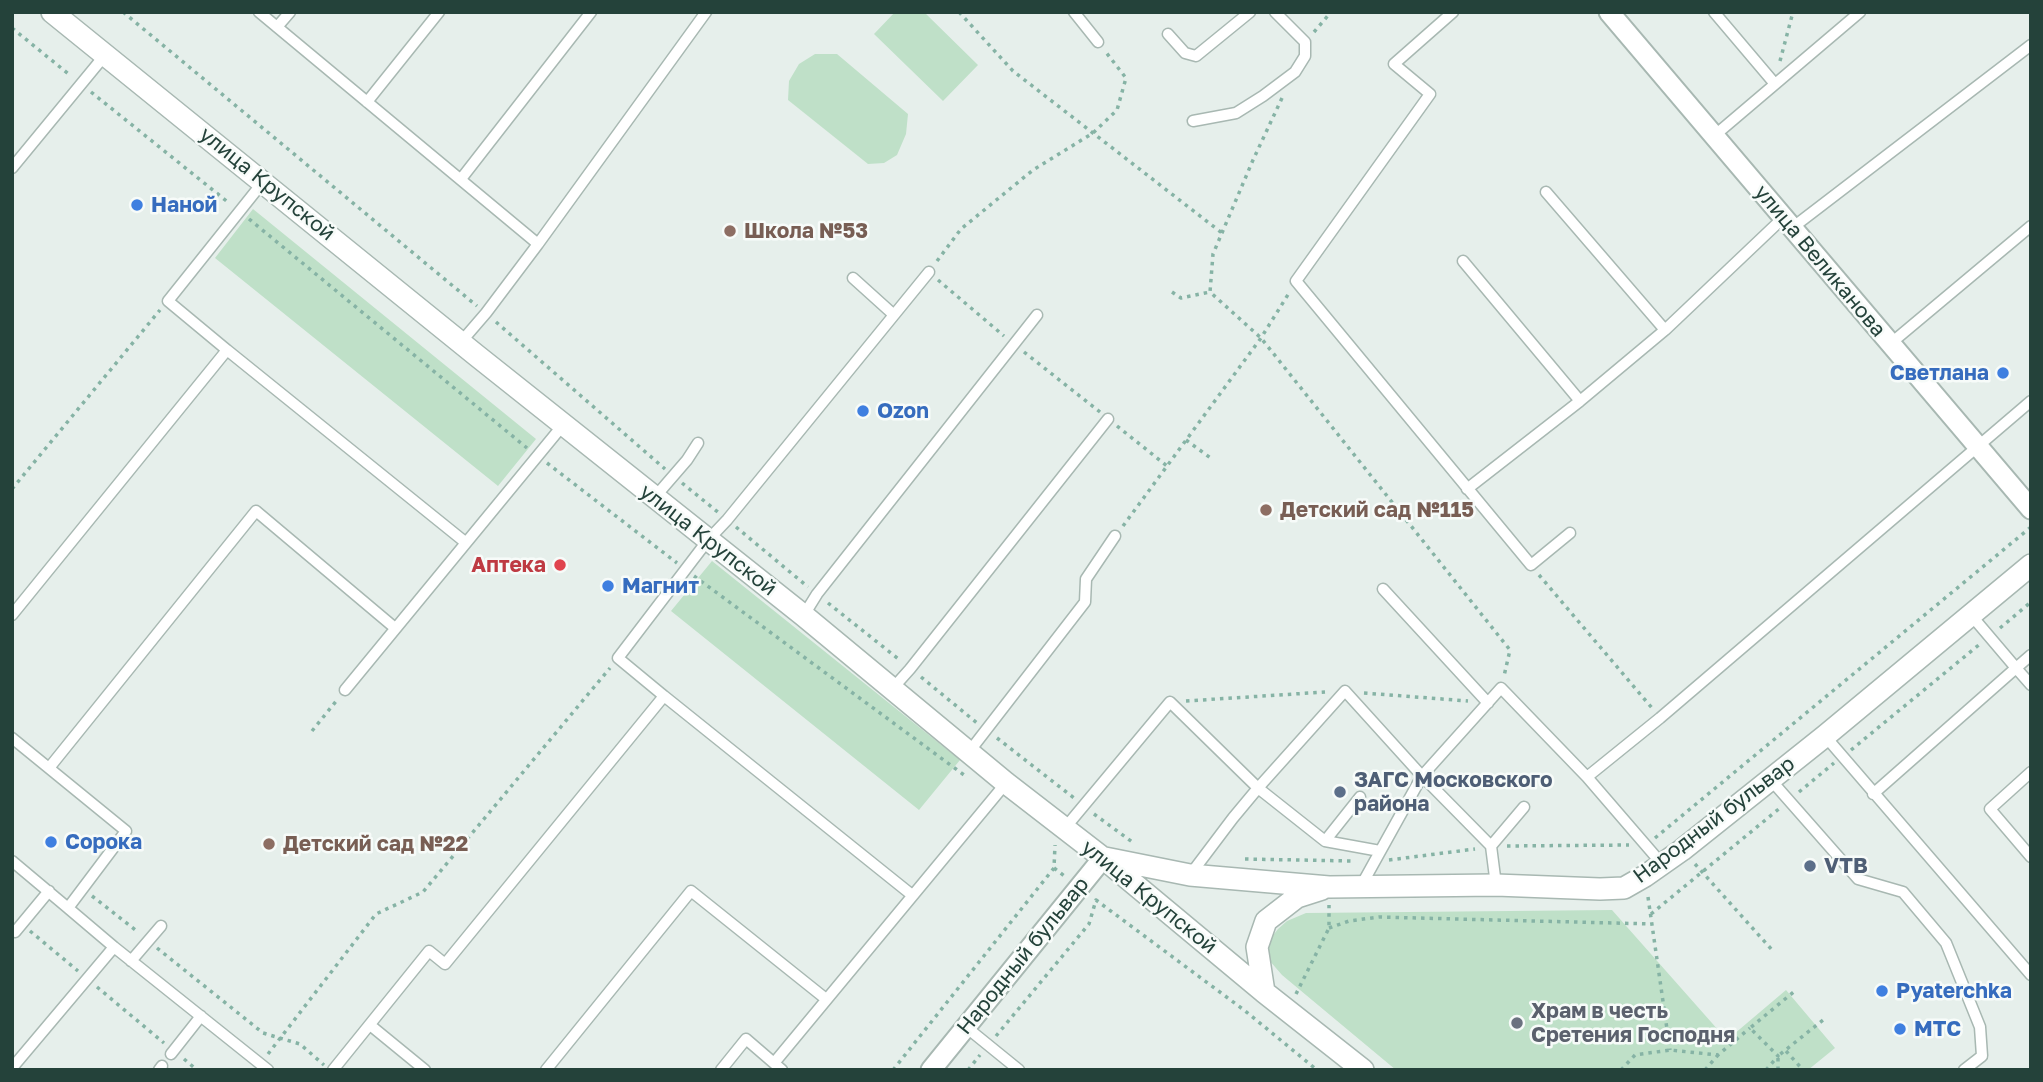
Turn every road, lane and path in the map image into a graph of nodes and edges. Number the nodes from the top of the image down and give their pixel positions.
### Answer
1 (52, 12) edge
2 (123, 12) edge
3 (259, 12) edge
4 (290, 12) edge
5 (439, 12) edge
6 (591, 12) edge
7 (706, 12) edge
8 (958, 12) edge
9 (1074, 12) edge
10 (1250, 12) edge
11 (1275, 12) edge
12 (1331, 12) edge
13 (1453, 12) edge
14 (1609, 12) edge
15 (1714, 12) edge
16 (1793, 12) edge
17 (1860, 12) edge
18 (277, 27) junction
19 (12, 28) edge
20 (1168, 34) dead end
21 (1098, 42) joint
22 (1306, 42) junction
23 (2031, 46) edge
24 (106, 54) junction
25 (1295, 72) junction
26 (1775, 83) junction
27 (81, 84) junction
28 (367, 102) junction
29 (1193, 121) dead end
30 (1093, 133) junction
31 (1714, 136) junction
32 (12, 168) edge
33 (461, 179) junction
34 (263, 182) junction
35 (1546, 192) dead end
36 (239, 212) junction
37 (1787, 223) junction
38 (2031, 226) edge
39 (1222, 233) junction
40 (538, 244) junction
41 (1463, 261) dead end
42 (929, 272) junction
43 (853, 278) dead end
44 (1296, 281) junction
45 (1172, 292) dead end
46 (1210, 292) junction
47 (169, 301) junction
48 (486, 313) junction
49 (894, 315) junction
50 (1037, 315) dead end
51 (1665, 330) junction
52 (1261, 338) junction
53 (461, 342) junction
54 (1014, 344) junction
55 (1890, 344) junction
56 (227, 350) junction
57 (1580, 401) junction
58 (2031, 401) edge
59 (1108, 419) junction
60 (563, 425) junction
61 (1186, 440) junction
62 (698, 443) dead end
63 (1977, 446) junction
64 (537, 456) junction
65 (1212, 459) dead end
66 (1167, 466) junction
67 (673, 475) junction
68 (12, 489) edge
69 (1467, 489) junction
70 (654, 498) junction
71 (2031, 509) edge
72 (727, 520) junction
73 (2031, 527) edge
74 (1570, 533) dead end
75 (1115, 536) joint
76 (708, 540) junction
77 (465, 542) junction
78 (1531, 565) junction
79 (2031, 565) edge
80 (685, 570) junction
81 (1383, 589) dead end
82 (817, 594) junction
83 (12, 615) edge
84 (803, 615) junction
85 (1971, 615) junction
86 (395, 628) junction
87 (2031, 655) edge
88 (618, 658) junction
89 (2016, 668) junction
90 (910, 669) junction
91 (2031, 685) edge
92 (893, 688) junction
93 (1501, 688) junction
94 (345, 690) joint
95 (664, 696) junction
96 (1488, 703) junction
97 (1660, 719) junction
98 (312, 731) dead end
99 (987, 731) junction
100 (1825, 736) junction
101 (12, 738) edge
102 (968, 753) junction
103 (49, 768) junction
104 (2031, 772) edge
105 (1422, 776) junction
106 (1587, 777) junction
107 (1770, 779) junction
108 (1258, 788) junction
109 (1000, 790) junction
110 (1873, 794) junction
111 (1360, 797) dead end
112 (1084, 806) junction
113 (1524, 807) dead end
114 (1065, 828) junction
115 (1325, 841) junction
116 (1646, 845) junction
117 (1491, 846) junction
118 (1140, 848) dead end
119 (1682, 850) junction
120 (1380, 851) junction
121 (2031, 857) edge
122 (1102, 858) junction
123 (1241, 859) dead end
124 (12, 861) edge
125 (1374, 861) junction
126 (1054, 868) dead end
127 (1653, 870) junction
128 (1190, 875) junction
129 (1496, 885) junction
130 (1329, 887) junction
131 (1361, 887) junction
132 (83, 888) junction
133 (49, 891) junction
134 (912, 895) junction
135 (68, 908) junction
136 (1173, 915) junction
137 (1652, 924) junction
138 (161, 926) dead end
139 (18, 928) joint
140 (1329, 928) junction
141 (149, 941) junction
142 (114, 947) junction
143 (1773, 951) dead end
144 (131, 961) junction
145 (2031, 975) edge
146 (87, 979) junction
147 (1796, 990) dead end
148 (1264, 992) junction
149 (826, 999) junction
150 (1285, 1009) junction
151 (201, 1016) junction
152 (1823, 1020) dead end
153 (370, 1025) junction
154 (966, 1027) junction
155 (1750, 1028) junction
156 (281, 1037) junction
157 (988, 1045) junction
158 (1670, 1050) junction
159 (1786, 1051) junction
160 (172, 1052) junction
161 (1718, 1055) junction
162 (1778, 1056) junction
163 (778, 1066) edge
164 (12, 1068) edge
165 (261, 1068) edge
166 (197, 1070) edge
167 (325, 1070) edge
168 (333, 1070) edge
169 (425, 1070) edge
170 (546, 1070) edge
171 (720, 1070) edge
172 (893, 1070) edge
173 (931, 1070) edge
174 (968, 1070) edge
175 (1019, 1070) edge
176 (1317, 1070) edge
177 (1363, 1070) edge
178 (1621, 1070) edge
179 (1705, 1070) edge
180 (1766, 1070) edge
181 (1777, 1070) edge
182 (1803, 1070) edge
183 (1964, 1070) edge

1 - 24 street, улица Крупской
2 - 48 path
3 - 18 lane
4 - 18 lane
5 - 28 lane
6 - 33 lane
7 - 40 lane
8 - 30 path
9 - 21 lane
10 - 20 lane
11 - 22 lane
12 - 22 path
13 - 44 lane
14 - 31 street, улица Великанова
15 - 26 lane
16 - 26 path
17 - 26 lane
18 - 28 lane
19 - 27 path
21 - 30 path
22 - 25 lane
23 - 37 lane
24 - 27 lane
24 - 34 street, улица Крупской
25 - 29 lane
25 - 39 path
26 - 31 lane
27 - 32 lane
27 - 36 path
28 - 33 lane
30 - 39 path
30 - 42 path
31 - 37 street, улица Великанова
33 - 40 lane
34 - 36 lane
34 - 53 street, улица Крупской
35 - 51 lane
36 - 47 lane
36 - 64 path
37 - 51 lane
37 - 55 street, улица Великанова
38 - 55 lane
39 - 46 path
40 - 48 lane
41 - 57 lane
42 - 49 lane
42 - 54 path
43 - 49 lane
44 - 52 path
44 - 69 lane
45 - 46 path
46 - 52 path
47 - 56 lane
47 - 68 path
48 - 53 lane
48 - 67 path
49 - 72 lane
50 - 54 lane
51 - 57 lane
52 - 61 path
52 - 93 path
53 - 60 street, улица Крупской
54 - 59 path
54 - 82 lane
55 - 63 street, улица Великанова
56 - 77 lane
56 - 83 lane
57 - 69 lane
58 - 63 lane
59 - 66 path
59 - 90 lane
60 - 64 lane
60 - 70 street, улица Крупской
61 - 65 path
61 - 66 path
62 - 67 lane
63 - 71 street, улица Великанова
63 - 97 lane
64 - 77 lane
64 - 80 path
66 - 75 path
67 - 70 lane
67 - 72 path
69 - 78 lane
70 - 76 street, улица Крупской
72 - 76 lane
72 - 82 path
73 - 116 path
74 - 78 lane
75 - 99 lane
76 - 80 lane
76 - 84 street, улица Крупской
77 - 86 lane
78 - 97 path
79 - 85 street, Народный бульвар
80 - 88 lane
80 - 109 path
81 - 96 lane
82 - 84 lane
82 - 90 path
84 - 92 street, улица Крупской
85 - 89 lane
85 - 100 street, Народный бульвар
86 - 94 lane
86 - 103 lane
87 - 89 lane
88 - 95 lane
88 - 156 path
89 - 91 lane
89 - 110 lane
90 - 92 lane
90 - 99 path
92 - 102 street, улица Крупской
93 - 96 lane
93 - 106 lane
94 - 98 path
95 - 134 lane
95 - 153 lane
96 - 105 lane
97 - 106 lane
99 - 102 lane
99 - 112 path
100 - 107 street, Народный бульвар
100 - 110 lane
101 - 103 lane
102 - 109 street, улица Крупской
103 - 132 lane
104 - 121 lane
105 - 108 lane
105 - 117 lane
105 - 120 lane
106 - 116 lane
107 - 119 street, Народный бульвар
107 - 183 lane
108 - 112 lane
108 - 115 lane
108 - 128 lane
109 - 114 street, улица Крупской
109 - 134 lane
110 - 145 lane
111 - 115 lane
112 - 114 lane
112 - 118 path
113 - 117 lane
114 - 122 street, улица Крупской
115 - 120 lane
116 - 117 path
116 - 127 lane
117 - 125 path
117 - 129 lane
119 - 127 street, Народный бульвар
119 - 143 path
120 - 125 lane
122 - 128 street, Народный бульвар
122 - 136 street, улица Крупской
122 - 154 street, Народный бульвар
123 - 125 path
124 - 133 lane
125 - 131 lane
126 - 172 path
127 - 129 street, Народный бульвар
127 - 137 path
128 - 130 street, Народный бульвар
128 - 136 street
129 - 131 street, Народный бульвар
130 - 131 street, Народный бульвар
130 - 140 path
130 - 148 street, Народный бульвар
132 - 135 lane
132 - 141 path
133 - 135 lane
133 - 139 lane
134 - 149 lane
135 - 142 lane
136 - 148 street, улица Крупской
137 - 140 path
137 - 158 path
138 - 141 lane
139 - 146 path
140 - 150 path
141 - 144 lane
141 - 156 path
142 - 144 lane
142 - 146 lane
144 - 151 lane
146 - 160 path
146 - 164 lane
147 - 155 path
148 - 150 street, улица Крупской
149 - 163 lane
149 - 170 lane
150 - 177 street, улица Крупской
151 - 160 lane
151 - 165 lane
152 - 159 path
153 - 168 lane
153 - 169 lane
154 - 157 lane
154 - 173 street, Народный бульвар
155 - 161 path
155 - 162 path
156 - 165 path
156 - 167 path
157 - 174 path
157 - 175 lane
157 - 176 path
158 - 161 path
158 - 178 path
159 - 162 path
159 - 182 path
160 - 166 path
161 - 179 path
162 - 180 path
162 - 181 path
163 - 171 lane

